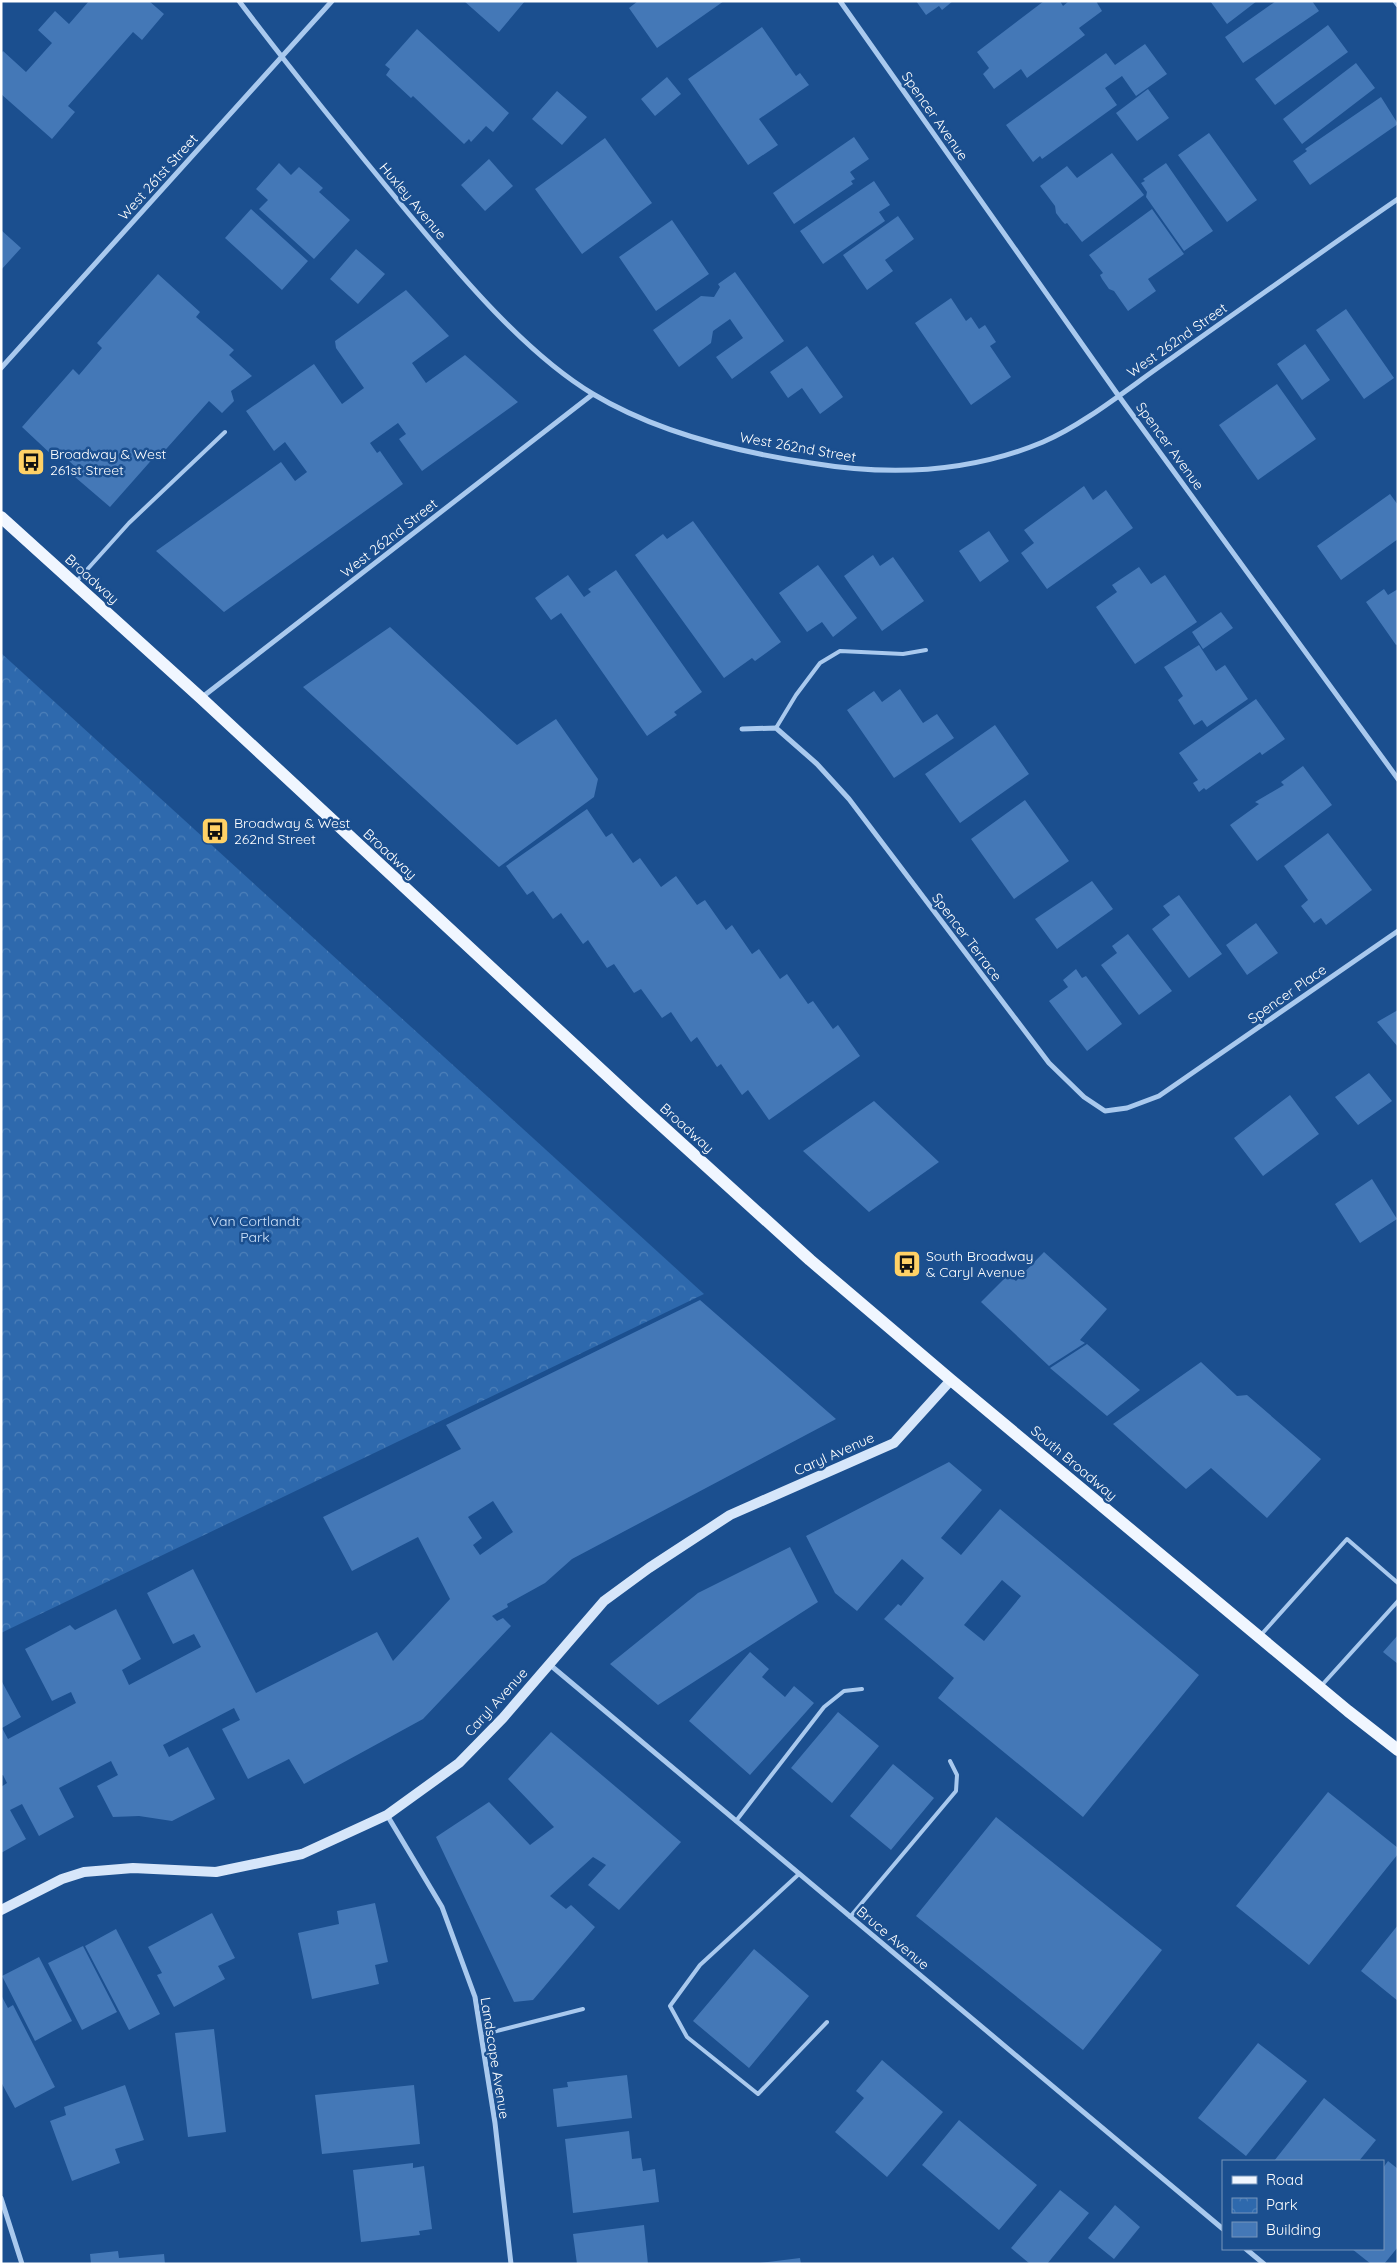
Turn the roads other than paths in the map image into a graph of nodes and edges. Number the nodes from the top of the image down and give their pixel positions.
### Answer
1 (239, 1) edge
2 (332, 1) edge
3 (840, 1) edge
4 (1395, 1) edge
5 (1398, 5) edge
6 (282, 57) junction
7 (1398, 199) edge
8 (1, 368) edge
9 (593, 394) junction
10 (1118, 395) junction
11 (225, 432) dead end
12 (1, 517) edge
13 (74, 583) junction
14 (926, 650) dead end
15 (201, 698) junction
16 (776, 728) junction
17 (742, 729) dead end
18 (1398, 779) edge
19 (1398, 931) edge
20 (1188, 1075) joint
21 (736, 1192) joint
22 (951, 1380) junction
23 (1398, 1583) edge
24 (1398, 1602) edge
25 (1259, 1637) junction
26 (548, 1664) junction
27 (1320, 1687) junction
28 (862, 1689) dead end
29 (1398, 1750) edge
30 (950, 1761) dead end
31 (388, 1815) junction
32 (736, 1821) junction
33 (799, 1874) junction
34 (1, 1910) edge
35 (850, 1917) junction
36 (582, 2010) dead end
37 (827, 2022) dead end
38 (481, 2035) junction
39 (1, 2198) edge
40 (1222, 2228) edge
41 (1247, 2250) edge
42 (22, 2264) edge
43 (511, 2264) edge
44 (1264, 2264) edge

1 - 6 street, Huxley Avenue
2 - 6 street, West 261st Street
3 - 10 street, Spencer Avenue
4 - 5 street
6 - 8 street, West 261st Street
6 - 9 street, Huxley Avenue
7 - 10 street, West 262nd Street
9 - 10 street, West 262nd Street
9 - 15 street, West 262nd Street
10 - 18 street, Spencer Avenue
11 - 13 lane
12 - 13 main road, Broadway
13 - 15 main road, Broadway
14 - 16 lane
15 - 21 main road, Broadway
16 - 17 street
16 - 20 street, Spencer Terrace
19 - 20 street, Spencer Place
21 - 22 main road, South Broadway
22 - 25 main road, South Broadway
22 - 26 street, Caryl Avenue
23 - 25 lane
24 - 27 lane
25 - 27 main road, South Broadway
26 - 31 street, Caryl Avenue
26 - 32 street, Bruce Avenue
27 - 29 main road, South Broadway
28 - 32 lane
30 - 35 lane
31 - 34 street, Caryl Avenue
31 - 38 street, Landscape Avenue
32 - 33 street, Bruce Avenue
33 - 35 street, Bruce Avenue
33 - 37 lane
35 - 40 street, Bruce Avenue
36 - 38 lane
38 - 43 street, Landscape Avenue
39 - 42 street
41 - 44 street

